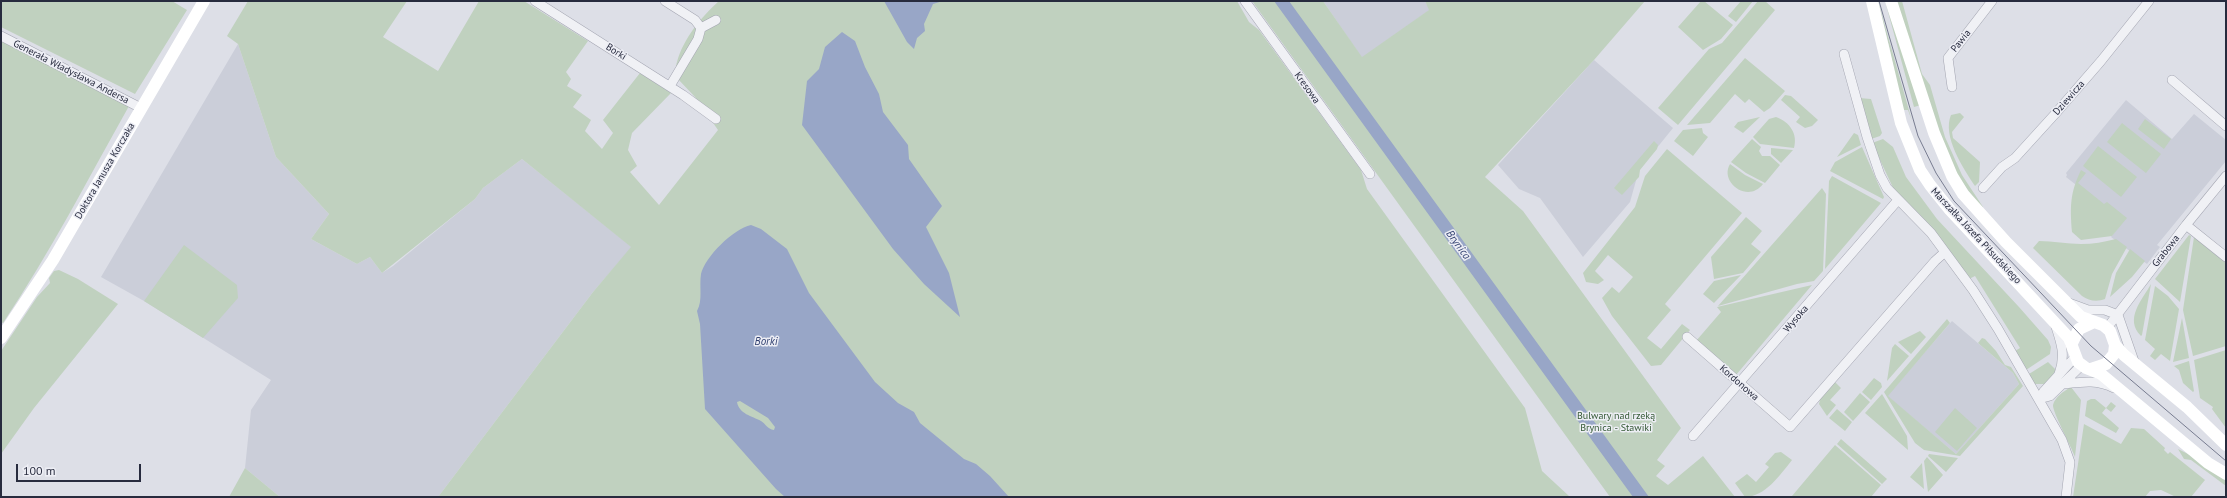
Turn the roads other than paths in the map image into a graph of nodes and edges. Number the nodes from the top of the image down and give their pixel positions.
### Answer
1 (204, 1) edge
2 (535, 1) edge
3 (664, 1) edge
4 (1245, 1) edge
5 (1872, 1) edge
6 (1891, 1) edge
7 (1992, 1) edge
8 (2149, 1) edge
9 (716, 20) dead end
10 (701, 28) junction
11 (1, 36) edge
12 (1844, 54) dead end
13 (2172, 80) dead end
14 (670, 86) junction
15 (1952, 87) dead end
16 (141, 108) junction
17 (716, 119) dead end
18 (2226, 126) edge
19 (1370, 174) dead end
20 (2226, 176) edge
21 (1983, 188) dead end
22 (1898, 200) junction
23 (2186, 225) junction
24 (1944, 252) junction
25 (2226, 257) edge
26 (2066, 302) junction
27 (2118, 315) junction
28 (2054, 321) junction
29 (2094, 322) junction
30 (2107, 328) junction
31 (1687, 337) dead end
32 (1, 338) edge
33 (2072, 343) junction
34 (2115, 345) junction
35 (2083, 363) junction
36 (2136, 365) junction
37 (2061, 379) junction
38 (1740, 384) junction
39 (2126, 394) junction
40 (2039, 399) junction
41 (1693, 436) dead end
42 (2226, 445) edge
43 (2226, 474) edge
44 (2066, 497) edge

1 - 16 main road, Doktora Janusza Korczaka
2 - 14 street, Borki
3 - 10 street
4 - 19 street, Kresowa
5 - 28 main road, Marszałka Józefa Piłsudskiego
6 - 26 main road, Marszałka Józefa Piłsudskiego
7 - 15 street, Pawia
8 - 21 street, Dziewicza
9 - 10 street
10 - 14 street
11 - 16 street, Generała Władysława Andersa
12 - 22 street
13 - 18 street
14 - 17 street, Borki
16 - 32 main road, Doktora Janusza Korczaka
20 - 23 street, Grabowa
22 - 24 street
22 - 38 street, Wysoka
23 - 25 street
23 - 27 street, Grabowa
24 - 38 street, Kordonowa
24 - 40 street
26 - 27 street
26 - 29 main road, Marszałka Józefa Piłsudskiego
27 - 30 street, Grabowa
27 - 36 street
28 - 33 main road, Marszałka Józefa Piłsudskiego
28 - 37 street
29 - 30 main road
29 - 33 main road
30 - 34 main road
31 - 38 street, Kordonowa
33 - 35 main road
34 - 35 main road
34 - 36 main road
35 - 37 street
35 - 39 main road
36 - 42 main road
37 - 39 street
37 - 40 street
38 - 41 street, Wysoka
39 - 43 main road
40 - 44 street

